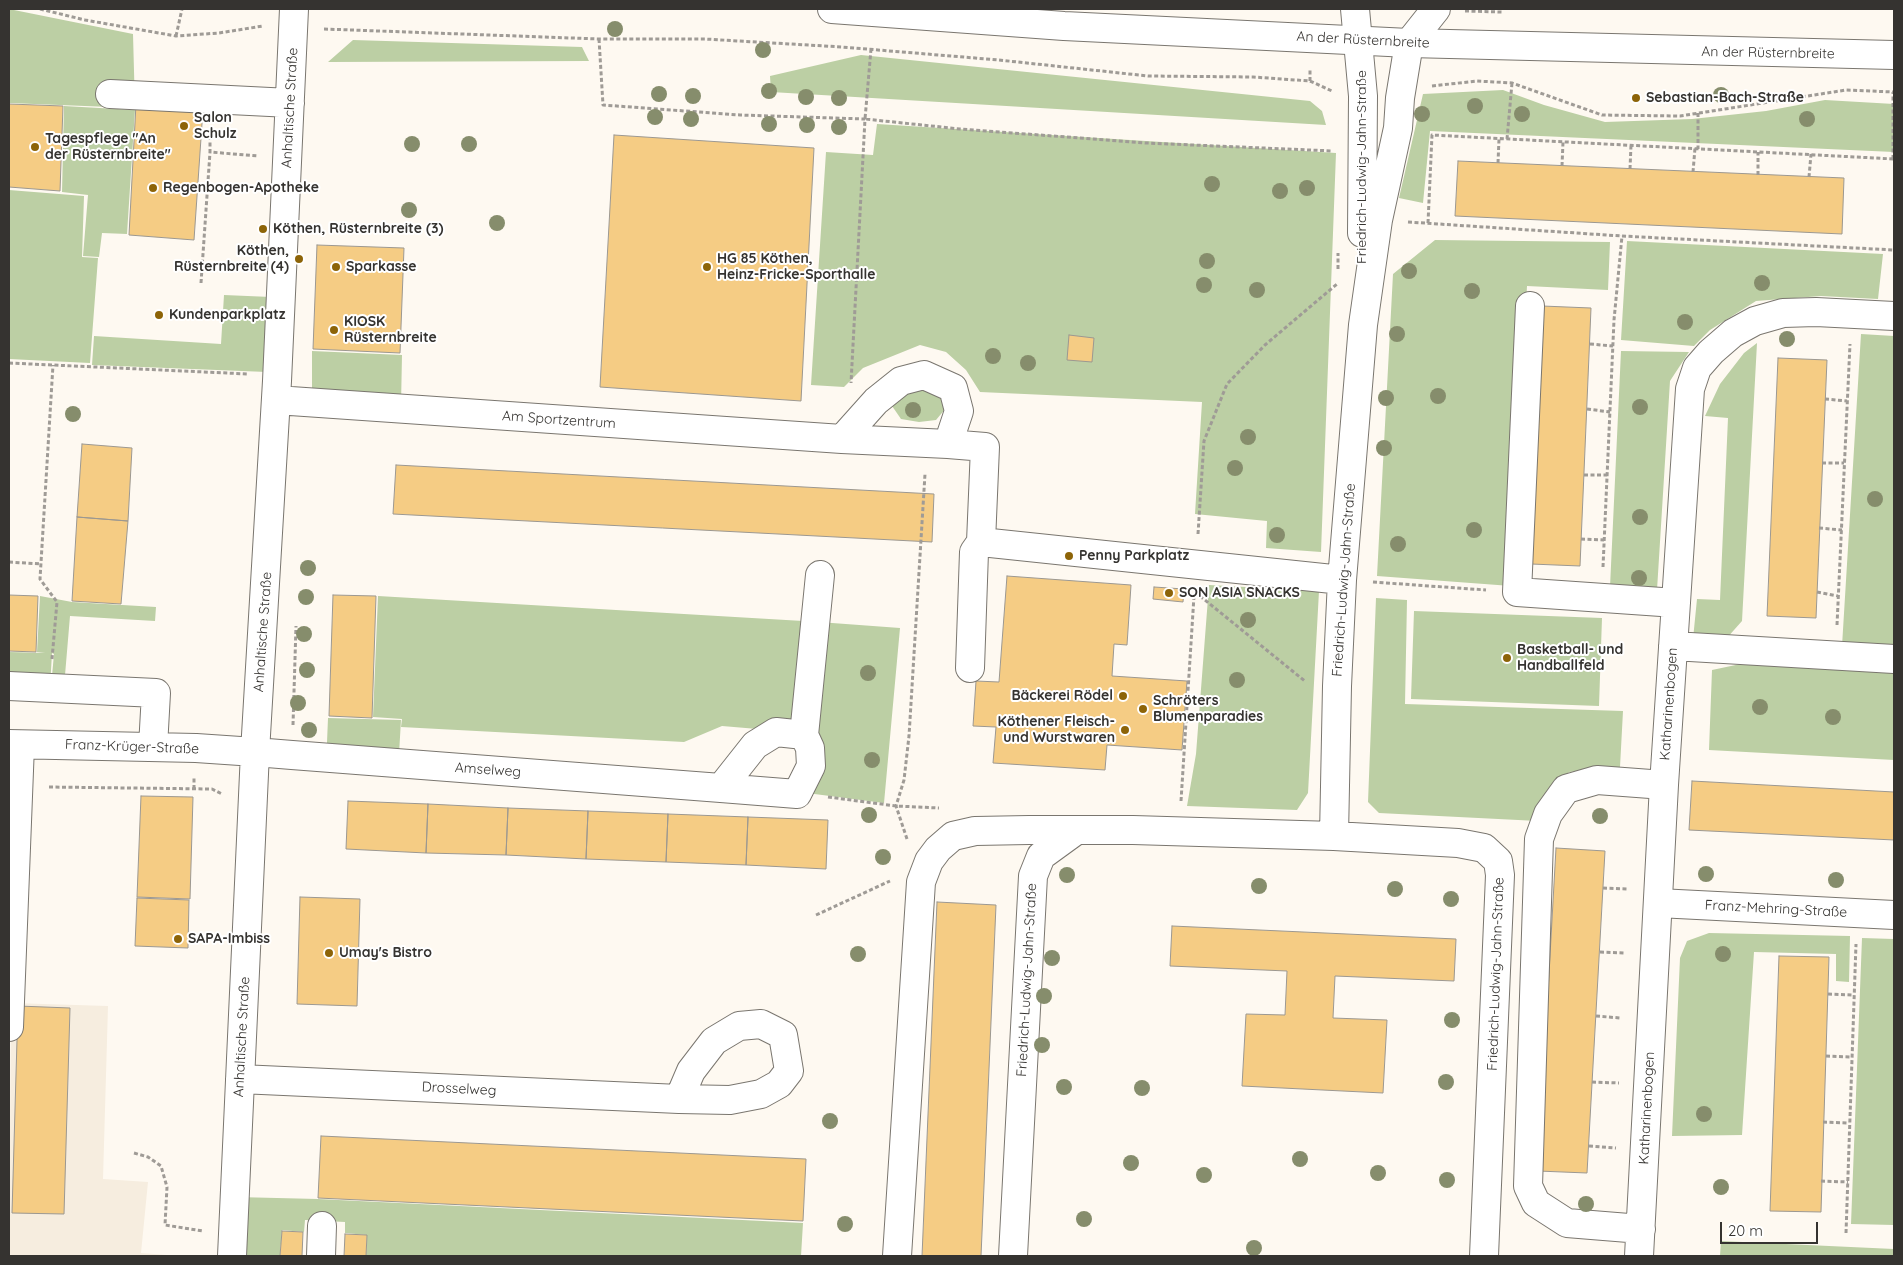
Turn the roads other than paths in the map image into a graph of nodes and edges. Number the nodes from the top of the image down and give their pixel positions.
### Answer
1 (832, 9) edge
2 (1355, 9) edge
3 (1436, 9) edge
4 (294, 18) edge
5 (1360, 40) junction
6 (1409, 43) junction
7 (1894, 55) edge
8 (110, 94) dead end
9 (290, 103) junction
10 (1530, 306) dead end
11 (1894, 316) edge
12 (1363, 325) junction
13 (276, 400) junction
14 (845, 435) junction
15 (948, 444) junction
16 (981, 542) junction
17 (820, 575) dead end
18 (1342, 580) junction
19 (1676, 603) junction
20 (1673, 646) junction
21 (1894, 659) edge
22 (970, 668) dead end
23 (9, 686) edge
24 (804, 735) junction
25 (14, 744) edge
26 (153, 747) junction
27 (255, 752) junction
28 (1664, 785) junction
29 (721, 788) junction
30 (1074, 832) junction
31 (1334, 836) junction
32 (1647, 896) junction
33 (1894, 914) edge
34 (9, 1027) edge
35 (240, 1079) junction
36 (679, 1099) dead end
37 (322, 1226) dead end
38 (1640, 1229) junction
39 (232, 1256) edge
40 (321, 1256) edge
41 (897, 1256) edge
42 (1013, 1256) edge
43 (1484, 1256) edge
44 (1639, 1256) edge

1 - 5 street, An der Rüsternbreite
2 - 5 street
3 - 6 street
4 - 9 street, Anhaltische Straße
5 - 6 street, An der Rüsternbreite
5 - 12 street, Friedrich-Ludwig-Jahn-Straße
6 - 7 street, An der Rüsternbreite
6 - 12 street, Friedrich-Ludwig-Jahn-Straße
8 - 9 street
9 - 13 street, Anhaltische Straße
10 - 19 street
11 - 19 street, Katharinenbogen
12 - 18 street, Friedrich-Ludwig-Jahn-Straße
13 - 14 street, Am Sportzentrum
13 - 27 street, Anhaltische Straße
14 - 15 street, Am Sportzentrum
14 - 15 street
15 - 16 street, Am Sportzentrum
16 - 18 street
16 - 22 street
17 - 24 street
18 - 31 street, Friedrich-Ludwig-Jahn-Straße
19 - 20 street, Katharinenbogen
20 - 21 street
20 - 28 street, Katharinenbogen
23 - 26 street
24 - 29 street
24 - 29 street, Amselweg
25 - 26 street, Franz-Krüger-Straße
25 - 34 street
26 - 27 street, Franz-Krüger-Straße
27 - 29 street, Amselweg
27 - 35 street, Anhaltische Straße
28 - 32 street, Katharinenbogen
28 - 38 street
30 - 31 street, Friedrich-Ludwig-Jahn-Straße
30 - 41 street
30 - 42 street, Friedrich-Ludwig-Jahn-Straße
31 - 43 street, Friedrich-Ludwig-Jahn-Straße
32 - 33 street, Franz-Mehring-Straße
32 - 38 street, Katharinenbogen
35 - 36 street, Drosselweg
35 - 39 street, Anhaltische Straße
37 - 40 street
38 - 44 street, Katharinenbogen

